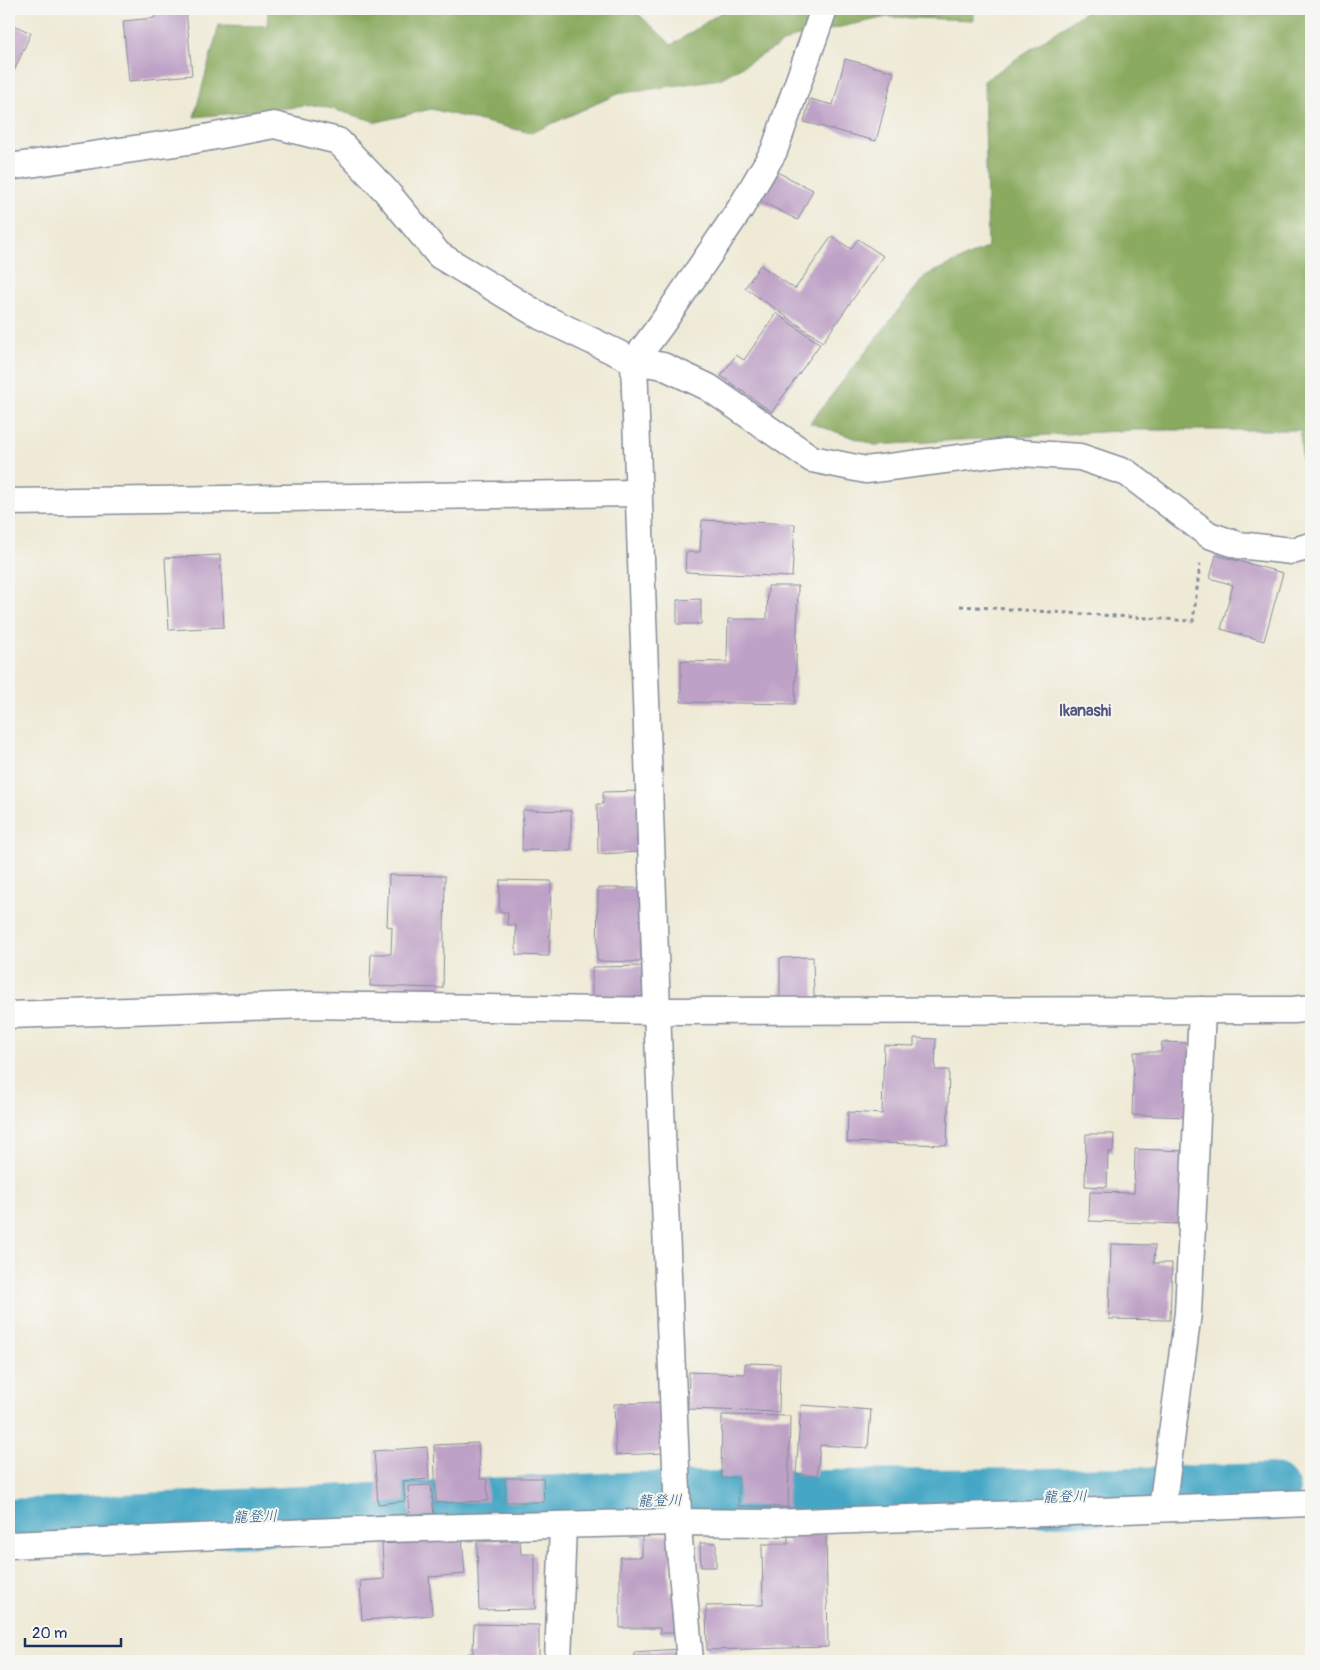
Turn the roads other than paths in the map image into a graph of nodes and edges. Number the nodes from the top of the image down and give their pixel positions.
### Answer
1 (824, 9) edge
2 (9, 167) edge
3 (634, 361) junction
4 (638, 493) junction
5 (9, 502) edge
6 (1311, 546) edge
7 (1311, 1008) edge
8 (1202, 1010) junction
9 (657, 1011) junction
10 (9, 1015) edge
11 (1311, 1503) edge
12 (1162, 1508) junction
13 (678, 1522) junction
14 (563, 1525) junction
15 (9, 1545) edge
16 (558, 1661) edge
17 (690, 1661) edge

1 - 3 street
2 - 3 street
3 - 4 street
3 - 6 street
4 - 5 street
4 - 9 street
7 - 8 street
8 - 9 street
8 - 12 street
9 - 10 street
9 - 13 street
11 - 12 street
12 - 13 street
13 - 14 street
13 - 17 street
14 - 15 street
14 - 16 street

